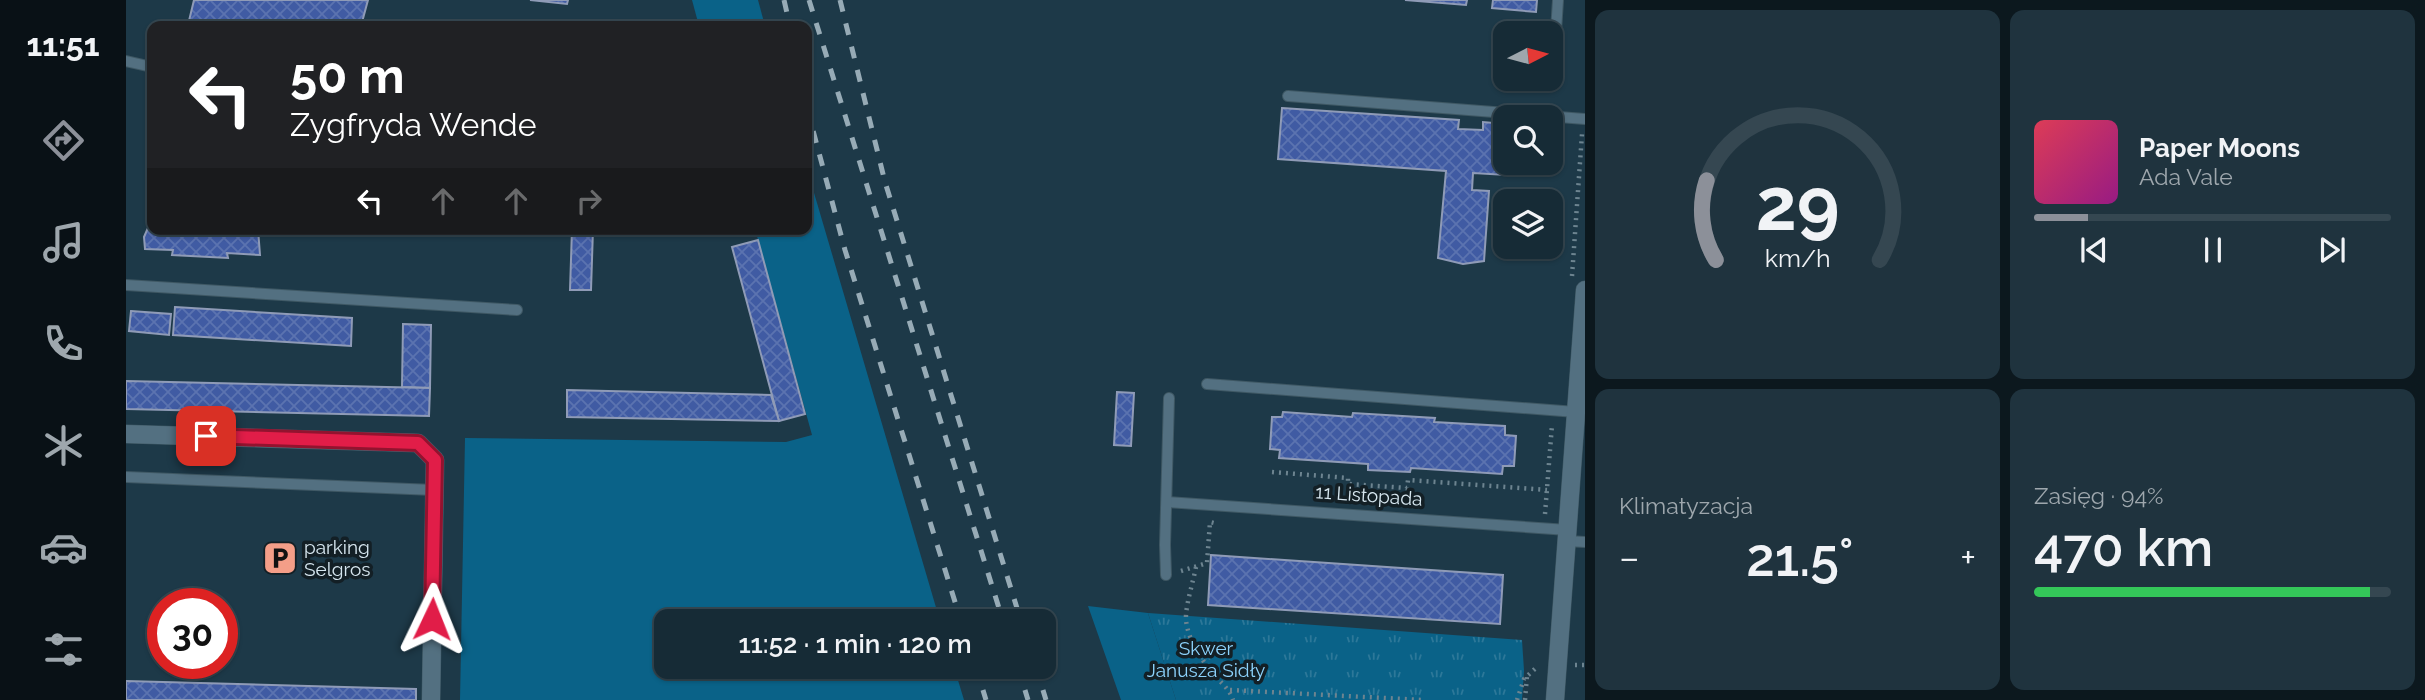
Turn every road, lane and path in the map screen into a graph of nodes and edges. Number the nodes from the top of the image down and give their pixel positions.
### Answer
1 (1558, 0) edge
2 (1557, 21) edge
3 (126, 61) edge
4 (147, 66) edge
5 (1288, 96) dead end
6 (1585, 119) edge
7 (126, 285) edge
8 (1585, 290) edge
9 (517, 310) dead end
10 (1207, 384) dead end
11 (1169, 398) dead end
12 (1576, 412) junction
13 (126, 434) edge
14 (1272, 472) dead end
15 (126, 477) edge
16 (434, 490) junction
17 (1547, 490) dead end
18 (1167, 502) junction
19 (1223, 523) dead end
20 (1573, 538) edge
21 (1166, 575) dead end
22 (1542, 663) dead end
23 (1527, 677) junction
24 (1230, 690) junction
25 (1273, 693) junction
26 (1317, 697) edge
27 (1394, 699) edge
28 (431, 700) edge
29 (1233, 700) edge
30 (1267, 700) edge
31 (1423, 700) edge
32 (1517, 700) edge
33 (1525, 700) edge
34 (1555, 700) edge

1 - 2 lane
3 - 4 lane
5 - 6 lane
7 - 9 lane
8 - 12 street
10 - 12 lane
11 - 18 lane
12 - 20 street
13 - 16 street
14 - 17 path
15 - 16 lane
16 - 28 street
18 - 20 lane, 11 Listopada
18 - 21 lane
19 - 24 path
20 - 34 street
22 - 23 path
23 - 32 path
23 - 33 path
24 - 25 path
24 - 29 path
25 - 26 path
25 - 30 path
26 - 27 path
27 - 31 path

